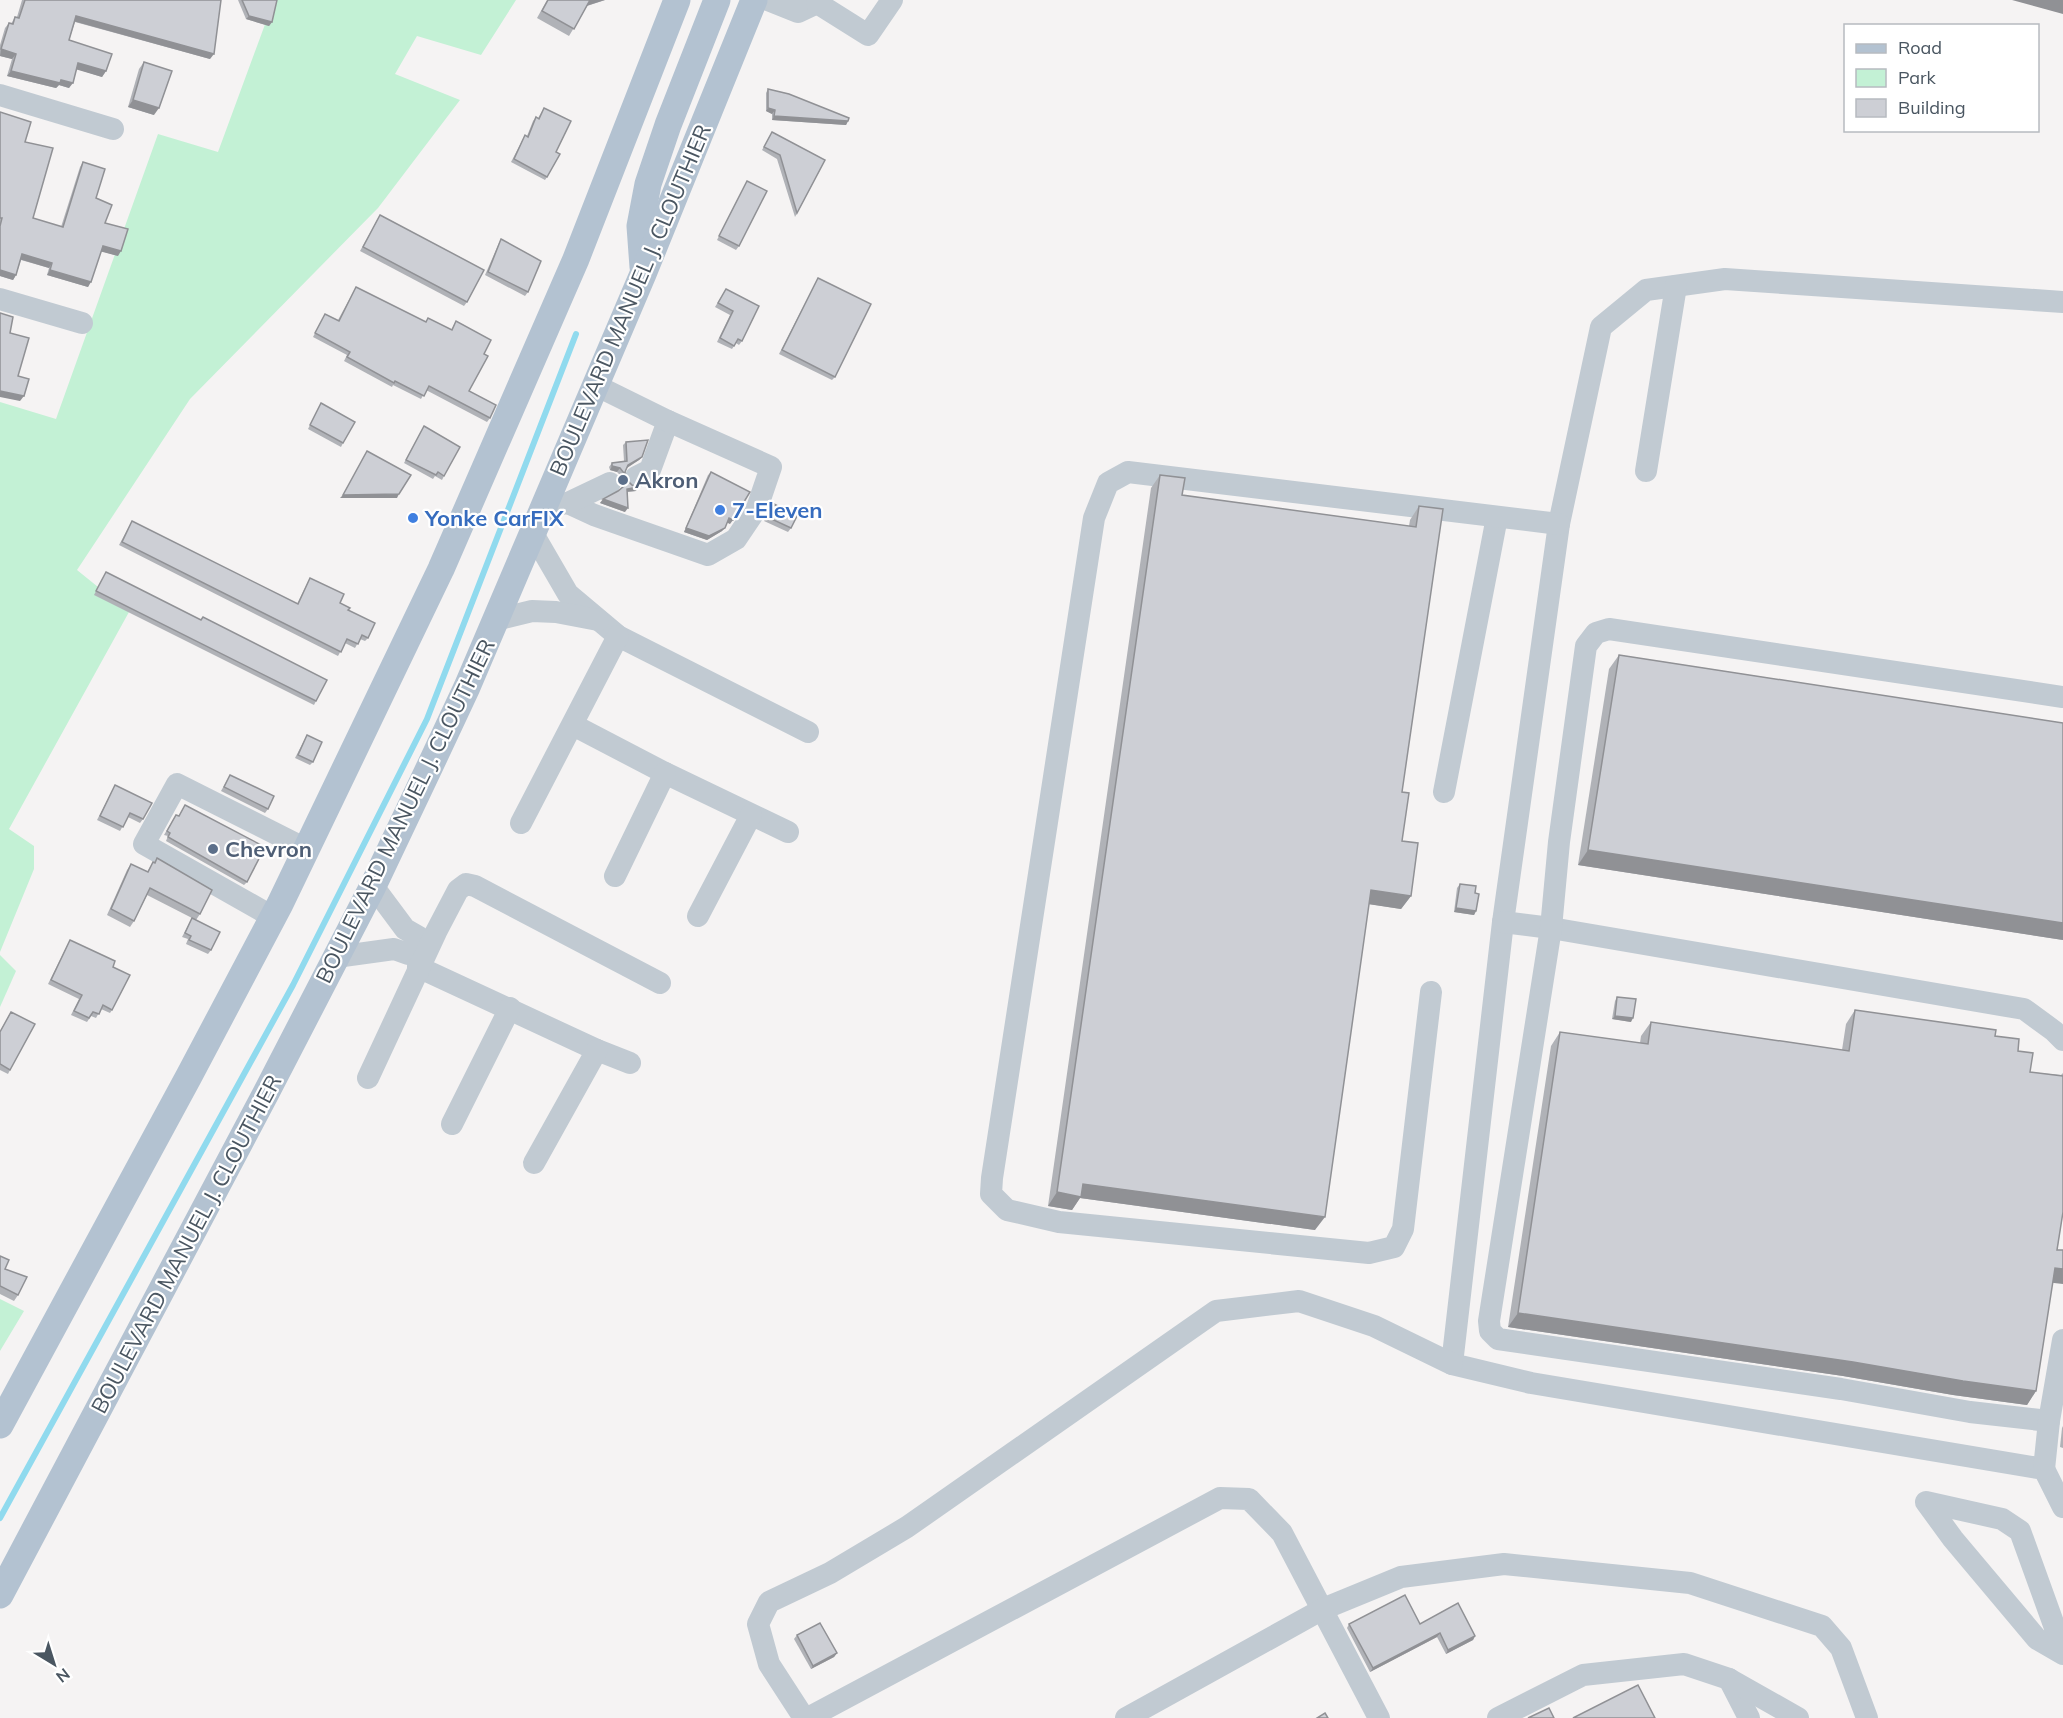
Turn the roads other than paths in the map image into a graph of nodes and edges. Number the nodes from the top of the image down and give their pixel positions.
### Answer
1 (676, 0) edge
2 (717, 0) edge
3 (754, 0) edge
4 (768, 0) edge
5 (892, 0) edge
6 (818, 2) edge
7 (0, 95) edge
8 (113, 129) dead end
9 (643, 274) junction
10 (1676, 286) junction
11 (0, 298) edge
12 (2063, 302) edge
13 (82, 323) dead end
14 (595, 385) junction
15 (668, 421) junction
16 (1646, 471) dead end
17 (636, 477) dead end
18 (610, 483) dead end
19 (556, 504) junction
20 (1497, 517) junction
21 (1559, 524) junction
22 (532, 532) junction
23 (495, 620) junction
24 (600, 621) junction
25 (618, 636) junction
26 (2063, 697) edge
27 (573, 726) junction
28 (808, 732) dead end
29 (664, 773) junction
30 (1444, 792) dead end
31 (751, 815) junction
32 (521, 823) dead end
33 (788, 832) dead end
34 (306, 849) junction
35 (615, 876) dead end
36 (373, 886) junction
37 (273, 916) junction
38 (698, 916) dead end
39 (1503, 922) junction
40 (1551, 928) junction
41 (336, 957) junction
42 (423, 958) junction
43 (660, 983) dead end
44 (1431, 992) dead end
45 (510, 1008) junction
46 (2063, 1040) edge
47 (597, 1050) junction
48 (630, 1063) dead end
49 (368, 1078) dead end
50 (452, 1124) dead end
51 (534, 1163) dead end
52 (2063, 1340) edge
53 (1452, 1364) junction
54 (2049, 1421) junction
55 (0, 1425) edge
56 (2044, 1469) junction
57 (2063, 1507) edge
58 (0, 1595) edge
59 (1323, 1609) junction
60 (2063, 1652) edge
61 (1729, 1679) junction
62 (806, 1718) edge
63 (1126, 1718) edge
64 (1379, 1718) edge
65 (1498, 1718) edge
66 (1749, 1718) edge
67 (1798, 1718) edge
68 (1867, 1718) edge

1 - 34 main road
2 - 9 main road
3 - 9 main road, BOULEVARD MANUEL J. CLOUTHIER
4 - 6 street
5 - 6 street
7 - 8 street
9 - 14 main road, BOULEVARD MANUEL J. CLOUTHIER
10 - 12 street
10 - 16 street
10 - 21 street
11 - 13 street
14 - 15 street
14 - 19 main road, BOULEVARD MANUEL J. CLOUTHIER
15 - 17 street
15 - 19 street
18 - 19 street
19 - 22 main road, BOULEVARD MANUEL J. CLOUTHIER
20 - 21 street
20 - 30 street
20 - 44 street
21 - 39 street
22 - 23 main road, BOULEVARD MANUEL J. CLOUTHIER
22 - 24 street
23 - 24 street
23 - 36 main road, BOULEVARD MANUEL J. CLOUTHIER
24 - 25 street
25 - 27 street
25 - 28 street
26 - 40 street
27 - 29 street
27 - 32 street
29 - 31 street
29 - 35 street
31 - 33 street
31 - 38 street
34 - 37 main road
34 - 37 street
36 - 41 main road, BOULEVARD MANUEL J. CLOUTHIER
36 - 42 street
37 - 55 main road
39 - 40 street
39 - 53 street
40 - 46 street
40 - 54 street
41 - 42 street
41 - 58 main road, BOULEVARD MANUEL J. CLOUTHIER
42 - 43 street
42 - 45 street
42 - 49 street
45 - 47 street
45 - 50 street
47 - 48 street
47 - 51 street
52 - 54 street
53 - 56 street
53 - 62 street
54 - 56 street
56 - 57 street
59 - 62 street
59 - 63 street
59 - 64 street
59 - 68 street
60 - 60 street
61 - 65 street
61 - 66 street
61 - 67 street

